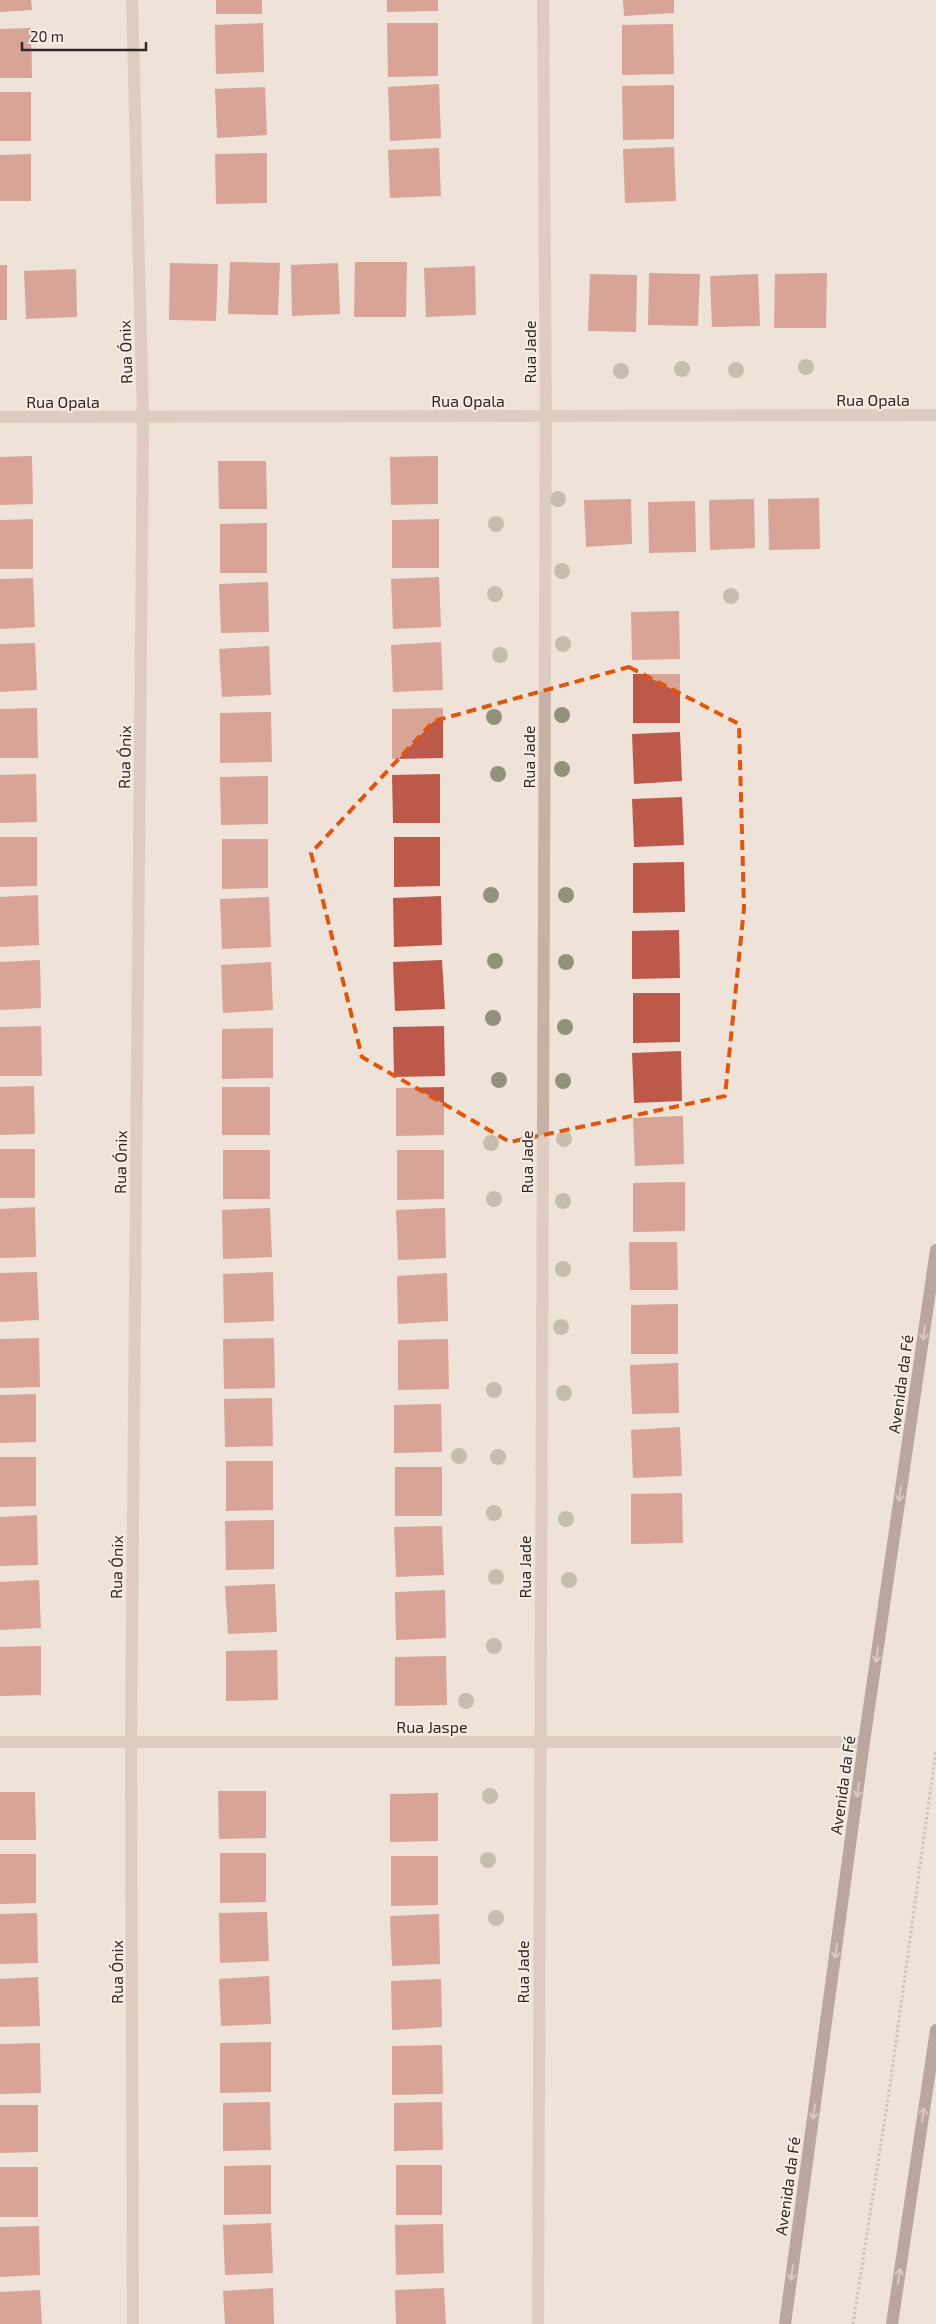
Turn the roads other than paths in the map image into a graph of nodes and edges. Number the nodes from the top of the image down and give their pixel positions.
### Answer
1 (132, 0) edge
2 (543, 0) edge
3 (936, 415) edge
4 (546, 416) junction
5 (0, 417) edge
6 (144, 417) junction
7 (936, 1250) edge
8 (0, 1742) edge
9 (131, 1742) junction
10 (539, 1742) junction
11 (864, 1742) junction
12 (936, 2030) edge
13 (133, 2324) edge
14 (538, 2324) edge
15 (785, 2324) edge
16 (892, 2324) edge

1 - 6 street, Rua Ónix
2 - 4 street, Rua Jade
3 - 4 street, Rua Opala
4 - 6 street, Rua Opala
4 - 10 street, Rua Jade
5 - 6 street, Rua Opala
6 - 9 street, Rua Ónix
7 -> 11 main road, Avenida da Fé
8 - 9 street, Rua Jaspe
9 - 10 street, Rua Jaspe
9 - 13 street, Rua Ónix
10 - 11 street, Rua Jaspe
10 - 14 street, Rua Jade
11 -> 15 main road, Avenida da Fé
16 -> 12 main road

